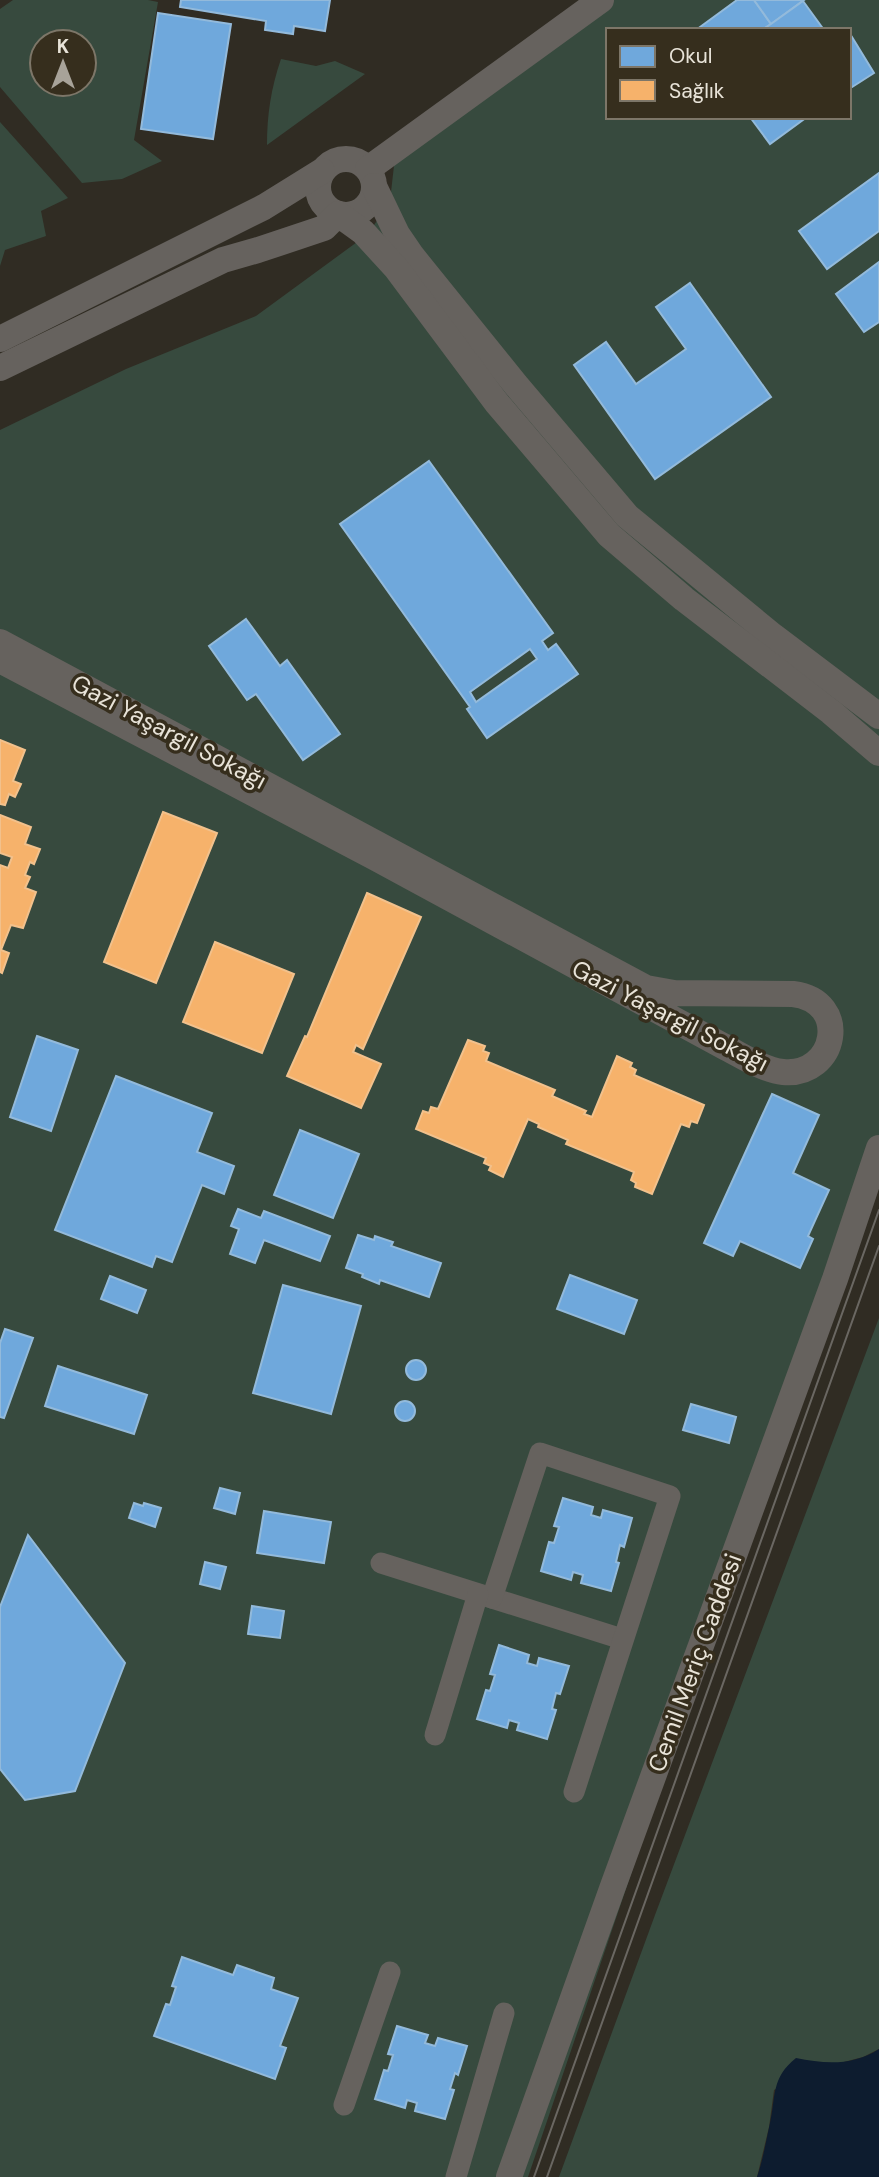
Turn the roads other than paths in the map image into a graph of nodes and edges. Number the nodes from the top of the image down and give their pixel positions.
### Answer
1 (601, 0) edge
2 (322, 171) junction
3 (371, 178) junction
4 (338, 214) junction
5 (95, 292) junction
6 (100, 320) junction
7 (0, 339) edge
8 (0, 368) edge
9 (0, 642) edge
10 (0, 660) edge
11 (879, 716) edge
12 (879, 753) edge
13 (879, 1148) edge
14 (871, 1196) edge
15 (381, 1563) dead end
16 (485, 1596) junction
17 (622, 1639) junction
18 (435, 1735) dead end
19 (574, 1792) dead end
20 (390, 1972) dead end
21 (504, 2014) dead end
22 (344, 2105) dead end
23 (456, 2177) edge
24 (509, 2177) edge

1 - 3 street
2 - 3 street
2 - 4 street
2 - 5 street
3 - 4 street
3 - 11 street
4 - 6 street
4 - 12 street
5 - 6 street
5 - 7 street
6 - 8 street
9 - 10 street, Gazi Yaşargil Sokağı
13 - 14 street, Cemil Meriç Caddesi
14 - 24 street, Cemil Meriç Caddesi
15 - 16 street
16 - 17 street
16 - 17 street
16 - 18 street
17 - 19 street
20 - 22 street
21 - 23 street

